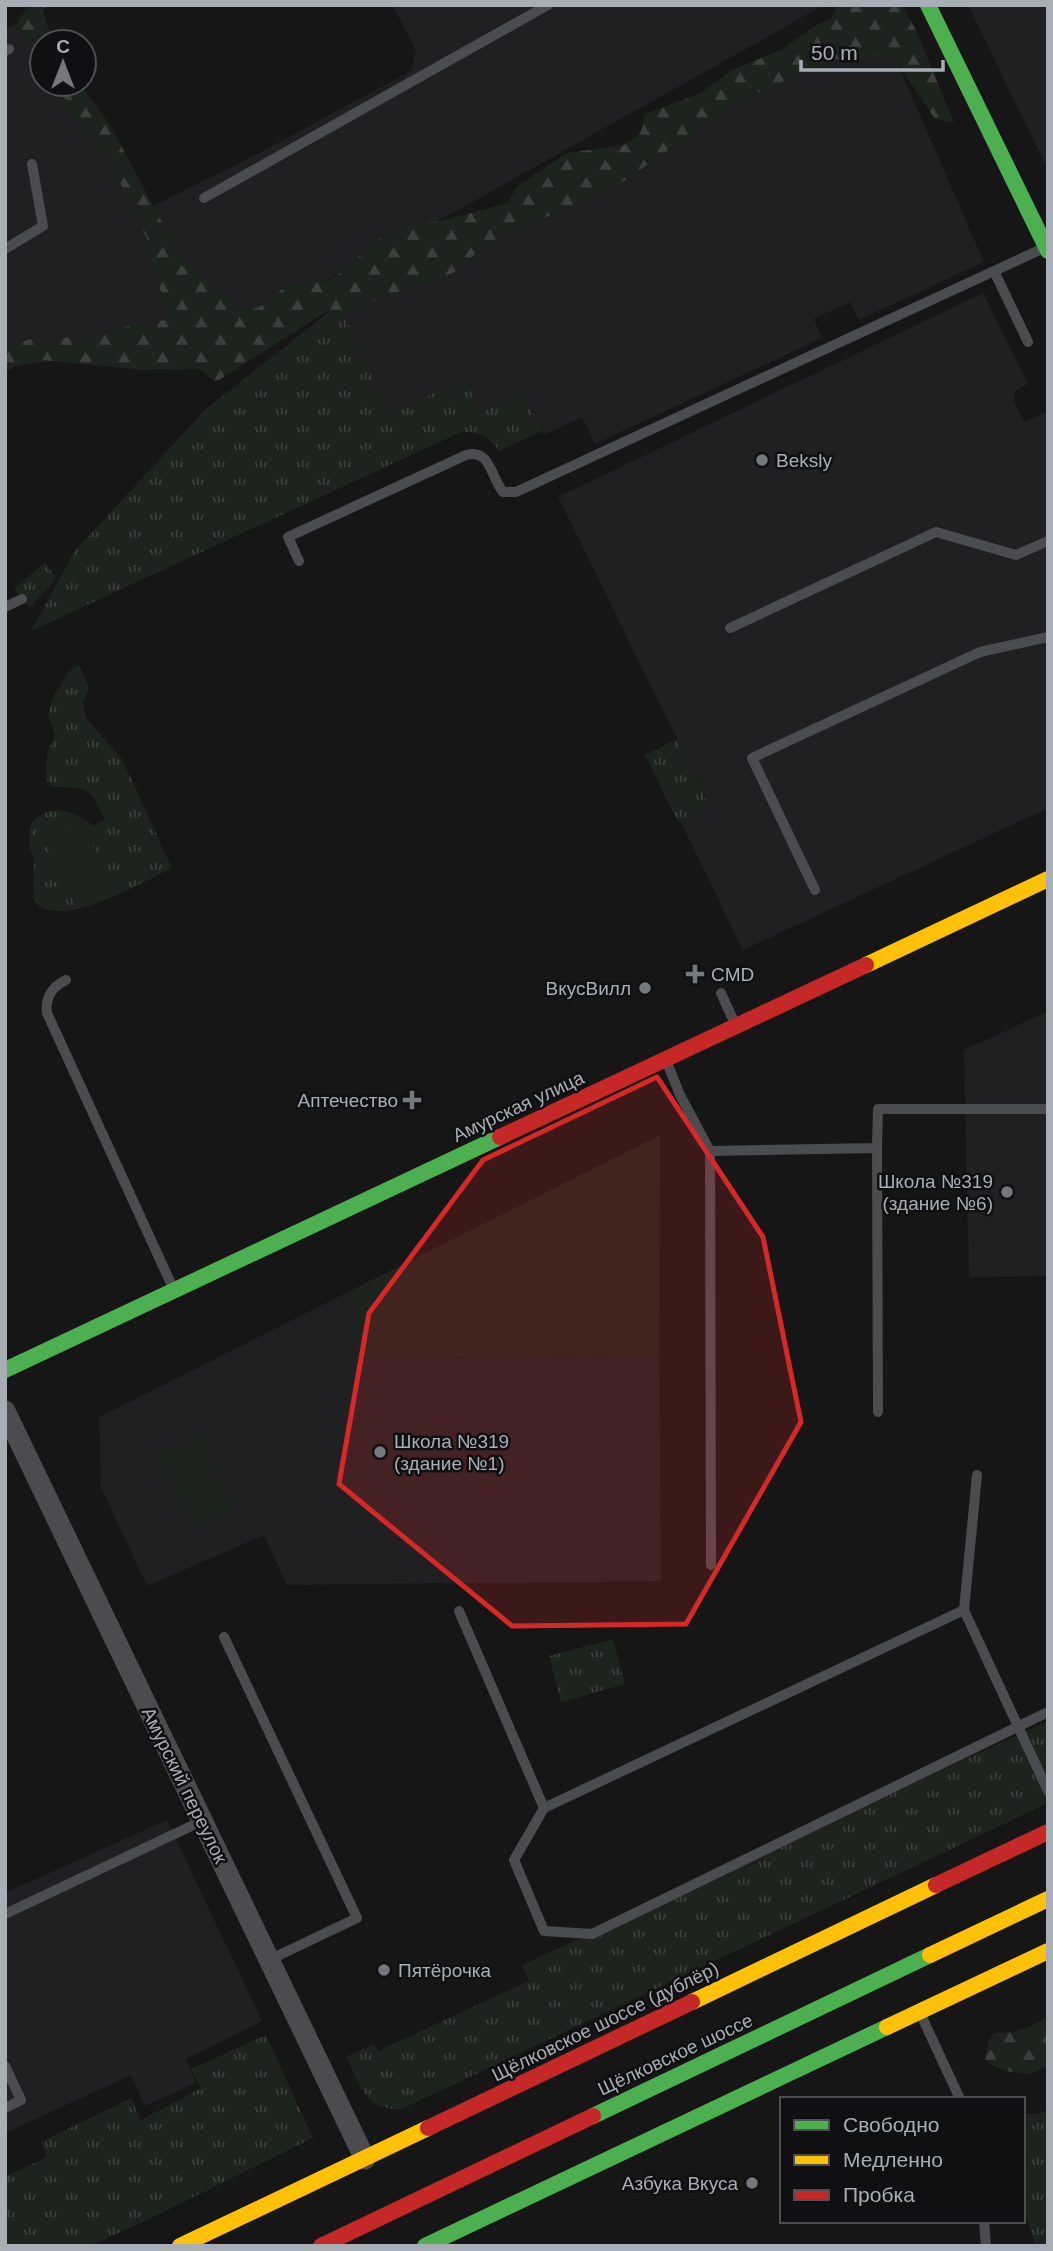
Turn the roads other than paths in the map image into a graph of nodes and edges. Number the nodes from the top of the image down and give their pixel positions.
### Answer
1 (548, 5) edge
2 (928, 5) edge
3 (32, 164) dead end
4 (204, 198) dead end
5 (5, 249) edge
6 (1047, 249) edge
7 (994, 271) junction
8 (1028, 342) dead end
9 (1048, 541) edge
10 (299, 561) dead end
11 (22, 599) dead end
12 (5, 607) edge
13 (730, 628) dead end
14 (1048, 637) edge
15 (1048, 879) edge
16 (815, 890) dead end
17 (66, 981) dead end
18 (721, 993) dead end
19 (736, 1026) junction
20 (666, 1060) junction
21 (1048, 1109) edge
22 (877, 1148) junction
23 (710, 1151) junction
24 (175, 1290) junction
25 (5, 1370) edge
26 (5, 1411) edge
27 (878, 1412) dead end
28 (977, 1475) dead end
29 (711, 1565) dead end
30 (964, 1610) junction
31 (459, 1611) dead end
32 (224, 1637) dead end
33 (1048, 1712) edge
34 (1018, 1726) junction
35 (1048, 1791) edge
36 (544, 1808) junction
37 (202, 1821) junction
38 (1048, 1832) edge
39 (1048, 1899) edge
40 (5, 1914) edge
41 (1048, 1951) edge
42 (269, 1960) junction
43 (920, 2012) junction
44 (5, 2066) edge
45 (959, 2097) edge
46 (5, 2108) edge
47 (365, 2160) junction
48 (378, 2218) junction
49 (984, 2223) edge
50 (180, 2246) edge
51 (303, 2246) edge
52 (321, 2246) edge
53 (425, 2246) edge
54 (986, 2246) edge

1 - 4 lane
2 - 6 street
3 - 5 lane
6 - 7 lane
7 - 8 lane
7 - 10 lane
9 - 13 lane
11 - 12 lane
14 - 16 lane
15 - 19 street, Амурская улица
17 - 24 lane
18 - 19 lane
19 - 20 street, Амурская улица
20 - 23 lane
20 - 24 street, Амурская улица
21 - 22 lane
22 - 23 lane
22 - 27 lane
23 - 29 lane
24 - 25 street, Амурская улица
26 - 37 street, Амурский переулок
28 - 30 lane
30 - 34 lane
30 - 36 lane
31 - 36 lane
32 - 42 lane
33 - 34 lane
34 - 35 lane
34 - 36 lane
37 - 40 lane
37 - 42 street, Амурский переулок
38 - 47 street, Щёлковское шоссе (дублёр)
39 - 48 street, Щёлковское шоссе
41 - 43 street
42 - 47 street, Амурский переулок
43 - 45 lane
43 - 53 street
44 - 46 lane
47 - 50 street, Щёлковское шоссе (дублёр)
48 - 51 street
48 - 52 street, Щёлковское шоссе
49 - 54 lane

